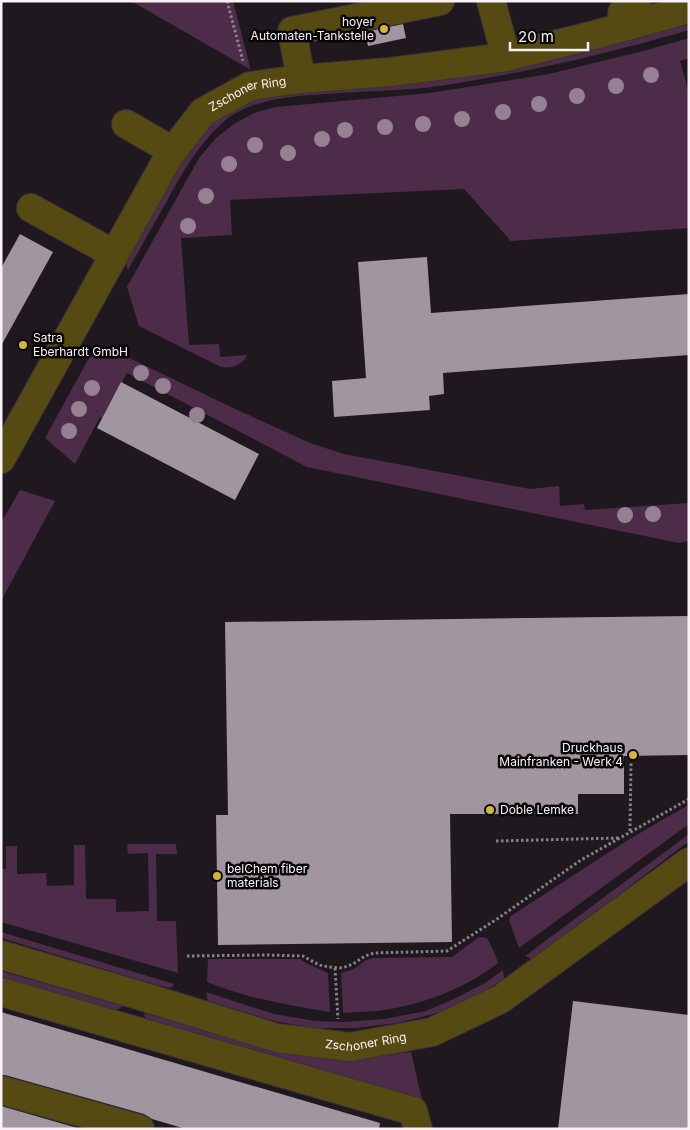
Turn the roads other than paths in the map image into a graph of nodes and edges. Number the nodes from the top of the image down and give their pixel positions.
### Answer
1 (440, 1) edge
2 (491, 1) edge
3 (689, 9) edge
4 (506, 57) junction
5 (301, 79) junction
6 (126, 124) dead end
7 (173, 151) junction
8 (31, 208) dead end
9 (114, 254) junction
10 (1, 459) edge
11 (689, 862) edge
12 (1, 955) edge
13 (1, 992) edge
14 (138, 995) junction
15 (128, 1028) junction
16 (1, 1090) edge
17 (140, 1129) edge
18 (418, 1129) edge

1 - 5 street
2 - 4 street
3 - 4 street, Zschoner Ring
4 - 5 street, Zschoner Ring
5 - 7 street, Zschoner Ring
6 - 7 street
7 - 9 street, Zschoner Ring
8 - 9 street
9 - 10 street, Zschoner Ring
11 - 14 street, Zschoner Ring
12 - 14 street, Zschoner Ring
13 - 15 street
14 - 15 street
15 - 18 street
16 - 17 street

